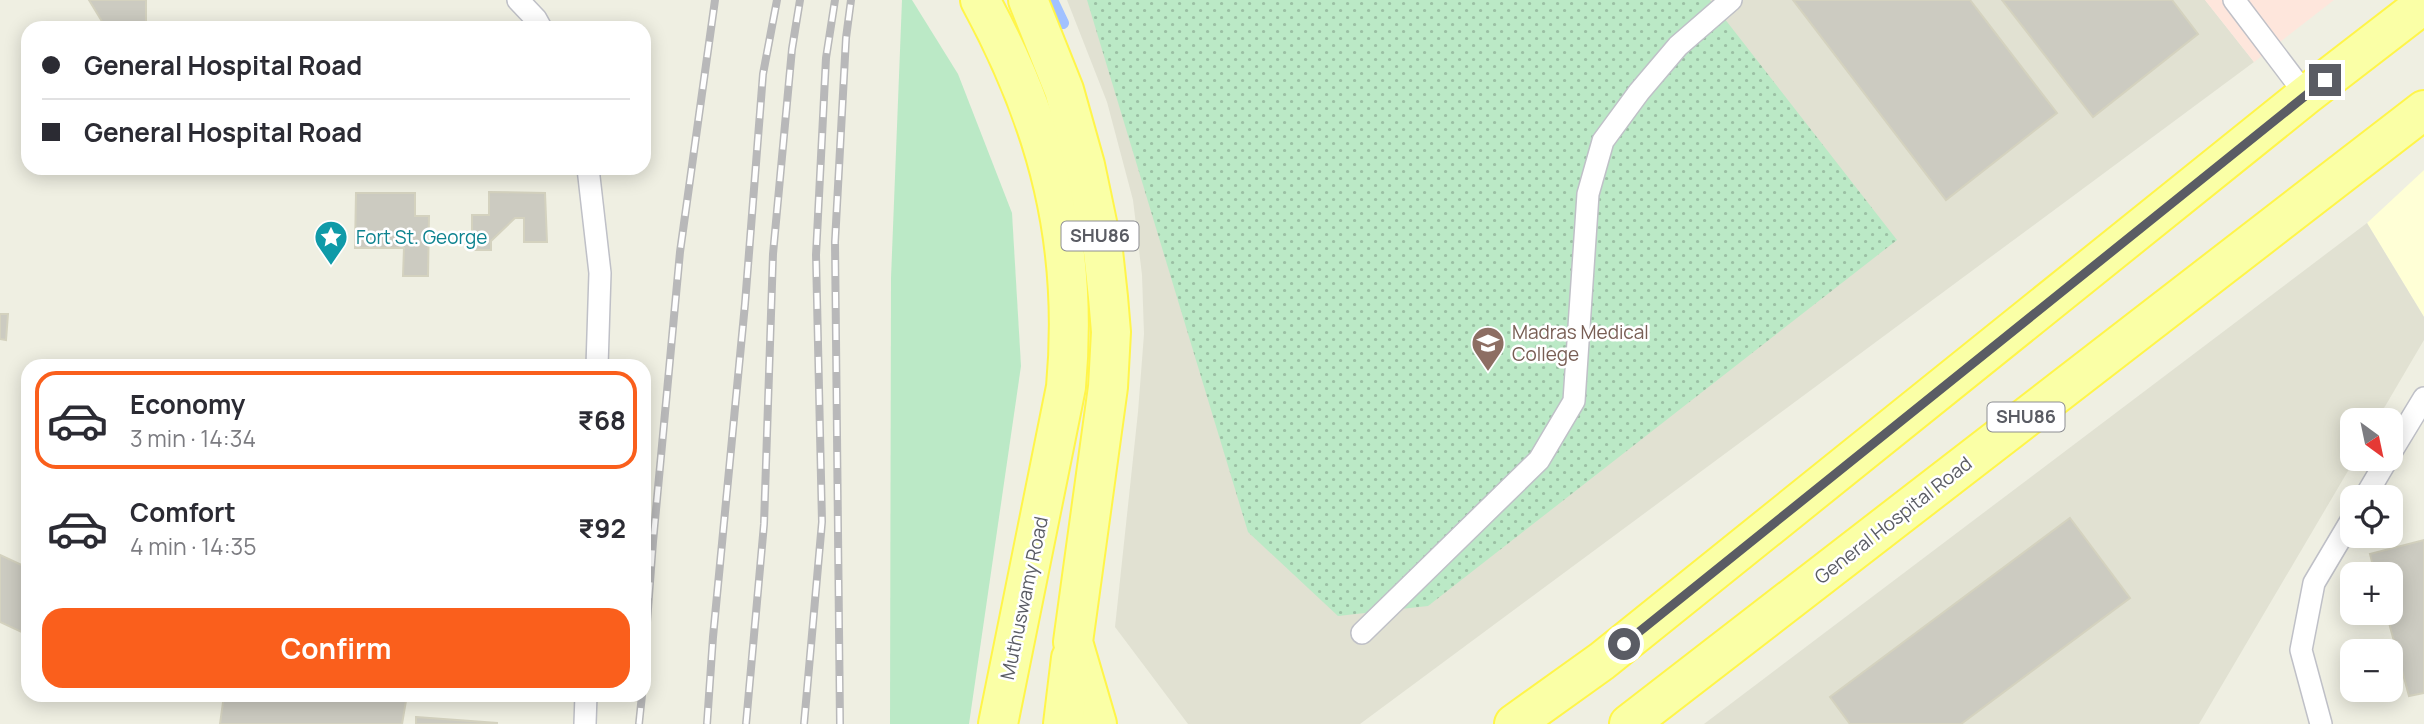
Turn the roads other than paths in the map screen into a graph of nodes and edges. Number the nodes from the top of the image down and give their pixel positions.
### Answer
1 (518, 0) edge
2 (980, 0) edge
3 (1028, 0) edge
4 (1731, 0) edge
5 (2234, 0) edge
6 (2424, 4) edge
7 (537, 21) edge
8 (2306, 95) junction
9 (2424, 110) edge
10 (589, 175) edge
11 (597, 359) edge
12 (2424, 398) edge
13 (2403, 433) edge
14 (2340, 539) edge
15 (1362, 633) dead end
16 (1073, 642) junction
17 (586, 702) edge
18 (585, 724) edge
19 (998, 724) edge
20 (1063, 724) edge
21 (1097, 724) edge
22 (1514, 724) edge
23 (1629, 724) edge
24 (2321, 724) edge

1 - 7 lane
2 - 19 main road, Muthuswamy Road / SHU86
3 - 16 main road, SHU86
4 - 15 lane
5 - 8 lane
6 - 8 main road
8 - 22 main road
9 - 23 main road, General Hospital Road / SHU86
10 - 11 lane
12 - 13 lane
14 - 24 lane
16 - 20 main road, SHU86
16 - 21 main road, SHU86
17 - 18 lane

